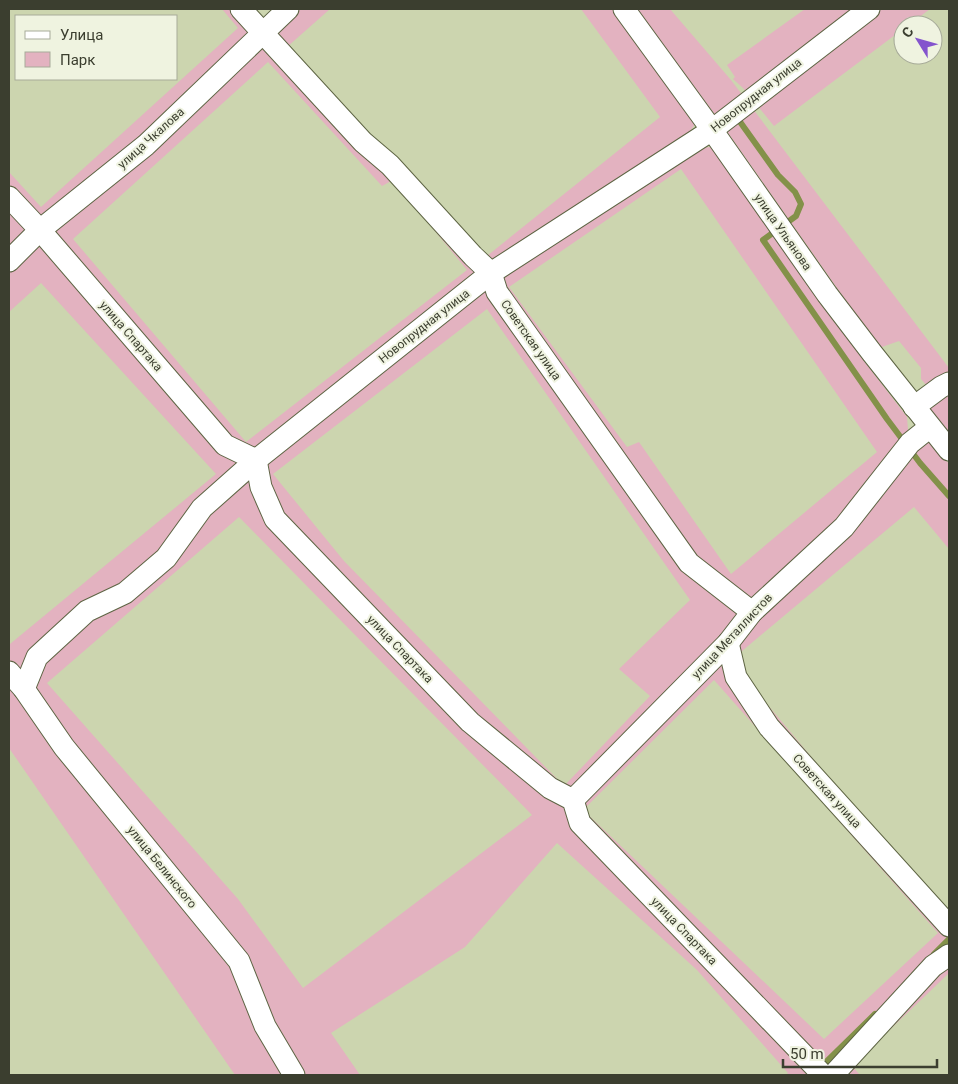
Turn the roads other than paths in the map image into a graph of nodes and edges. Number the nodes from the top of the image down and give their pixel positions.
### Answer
1 (241, 9) edge
2 (288, 9) edge
3 (624, 9) edge
4 (869, 9) edge
5 (262, 33) junction
6 (712, 130) junction
7 (9, 197) edge
8 (40, 230) junction
9 (9, 260) edge
10 (491, 273) junction
11 (949, 383) edge
12 (914, 407) junction
13 (930, 427) junction
14 (949, 450) edge
15 (256, 460) junction
16 (752, 612) junction
17 (728, 643) junction
18 (9, 672) edge
19 (24, 690) junction
20 (573, 800) junction
21 (949, 926) edge
22 (949, 955) edge
23 (294, 1075) edge
24 (823, 1075) edge
25 (834, 1075) edge

1 - 5 street, Советская улица
2 - 5 street, улица Чкалова
3 - 6 street, улица Ульянова
4 - 6 street, Новопрудная улица
5 - 8 street, улица Чкалова
5 - 10 street, Советская улица
6 - 10 street, Новопрудная улица
6 - 12 street, улица Ульянова
7 - 8 street, улица Спартака
8 - 9 street, улица Чкалова
8 - 15 street, улица Спартака
10 - 15 street, Новопрудная улица
10 - 16 street, Советская улица
11 - 12 street
12 - 13 street, улица Ульянова
13 - 14 street, улица Ульянова
13 - 16 street, улица Металлистов
15 - 19 street, Новопрудная улица
15 - 20 street, улица Спартака
16 - 17 street, улица Металлистов
17 - 20 street, улица Металлистов
17 - 21 street, Советская улица
18 - 19 street, улица Белинского
19 - 23 street, улица Белинского
20 - 24 street, улица Спартака
22 - 25 street

